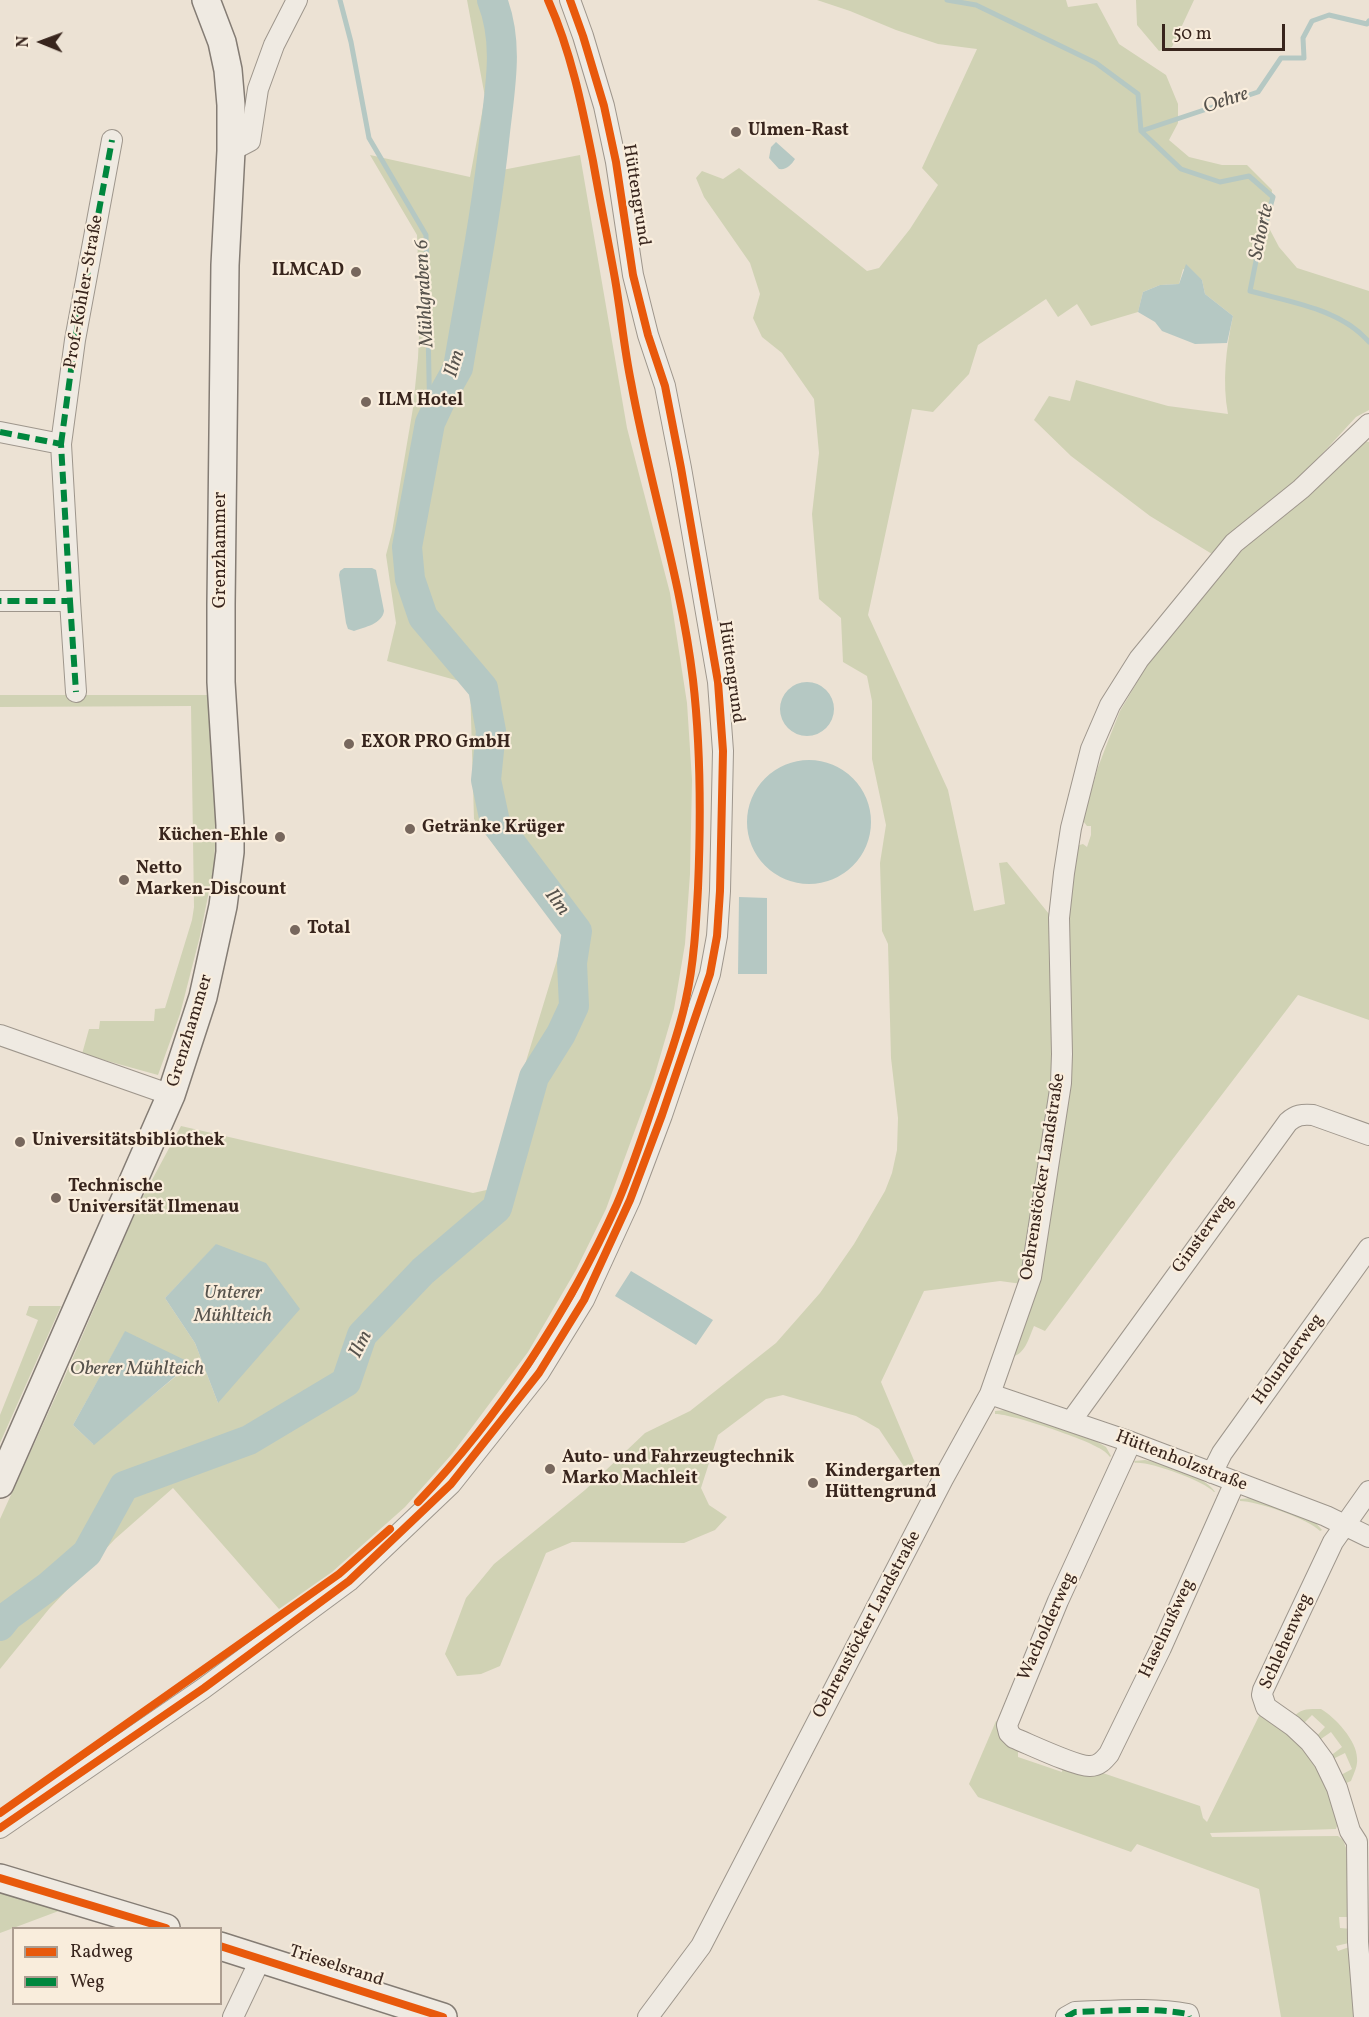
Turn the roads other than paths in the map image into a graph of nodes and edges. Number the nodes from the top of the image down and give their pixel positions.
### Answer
1 (206, 0) edge
2 (297, 0) edge
3 (570, 0) edge
4 (112, 140) dead end
5 (231, 151) junction
6 (1369, 424) edge
7 (0, 432) edge
8 (61, 444) junction
9 (0, 601) edge
10 (70, 601) junction
11 (76, 692) dead end
12 (0, 1035) edge
13 (171, 1095) junction
14 (1369, 1135) edge
15 (1369, 1248) edge
16 (990, 1394) junction
17 (1071, 1421) junction
18 (1131, 1442) junction
19 (1212, 1473) junction
20 (1235, 1482) junction
21 (0, 1484) edge
22 (1369, 1491) edge
23 (1344, 1524) junction
24 (1369, 1537) edge
25 (1090, 1767) joint
26 (0, 1827) edge
27 (1363, 1842) edge
28 (0, 1878) edge
29 (159, 1927) edge
30 (222, 1947) edge
31 (261, 1958) junction
32 (233, 2017) edge
33 (443, 2017) edge
34 (648, 2017) edge
35 (1066, 2017) edge
36 (1189, 2017) edge
37 (1364, 2017) edge

1 - 5 main road, Grenzhammer
2 - 5 street
3 - 26 street, Hüttengrund
4 - 8 street, Prof.-Köhler-Straße
5 - 13 main road, Grenzhammer
6 - 16 street, Oehrenstöcker Landstraße
7 - 8 street
8 - 10 street, Prof.-Köhler-Straße
9 - 10 street
10 - 11 street, Prof.-Köhler-Straße
12 - 13 street
13 - 21 main road, Grenzhammer
14 - 17 street, Ginsterweg
15 - 19 street, Holunderweg
16 - 17 street, Hüttenholzstraße
16 - 34 street, Oehrenstöcker Landstraße
17 - 18 street, Hüttenholzstraße
18 - 19 street, Hüttenholzstraße
18 - 25 street, Wacholderweg
19 - 20 street, Hüttenholzstraße
20 - 23 street, Hüttenholzstraße
20 - 25 street, Haselnußweg
22 - 23 street, Schlehenweg
23 - 24 street, Hüttenholzstraße
23 - 27 street, Schlehenweg
27 - 37 street
28 - 29 main road
30 - 31 main road, Trieselsrand
31 - 32 street
31 - 33 main road, Trieselsrand
35 - 36 street

